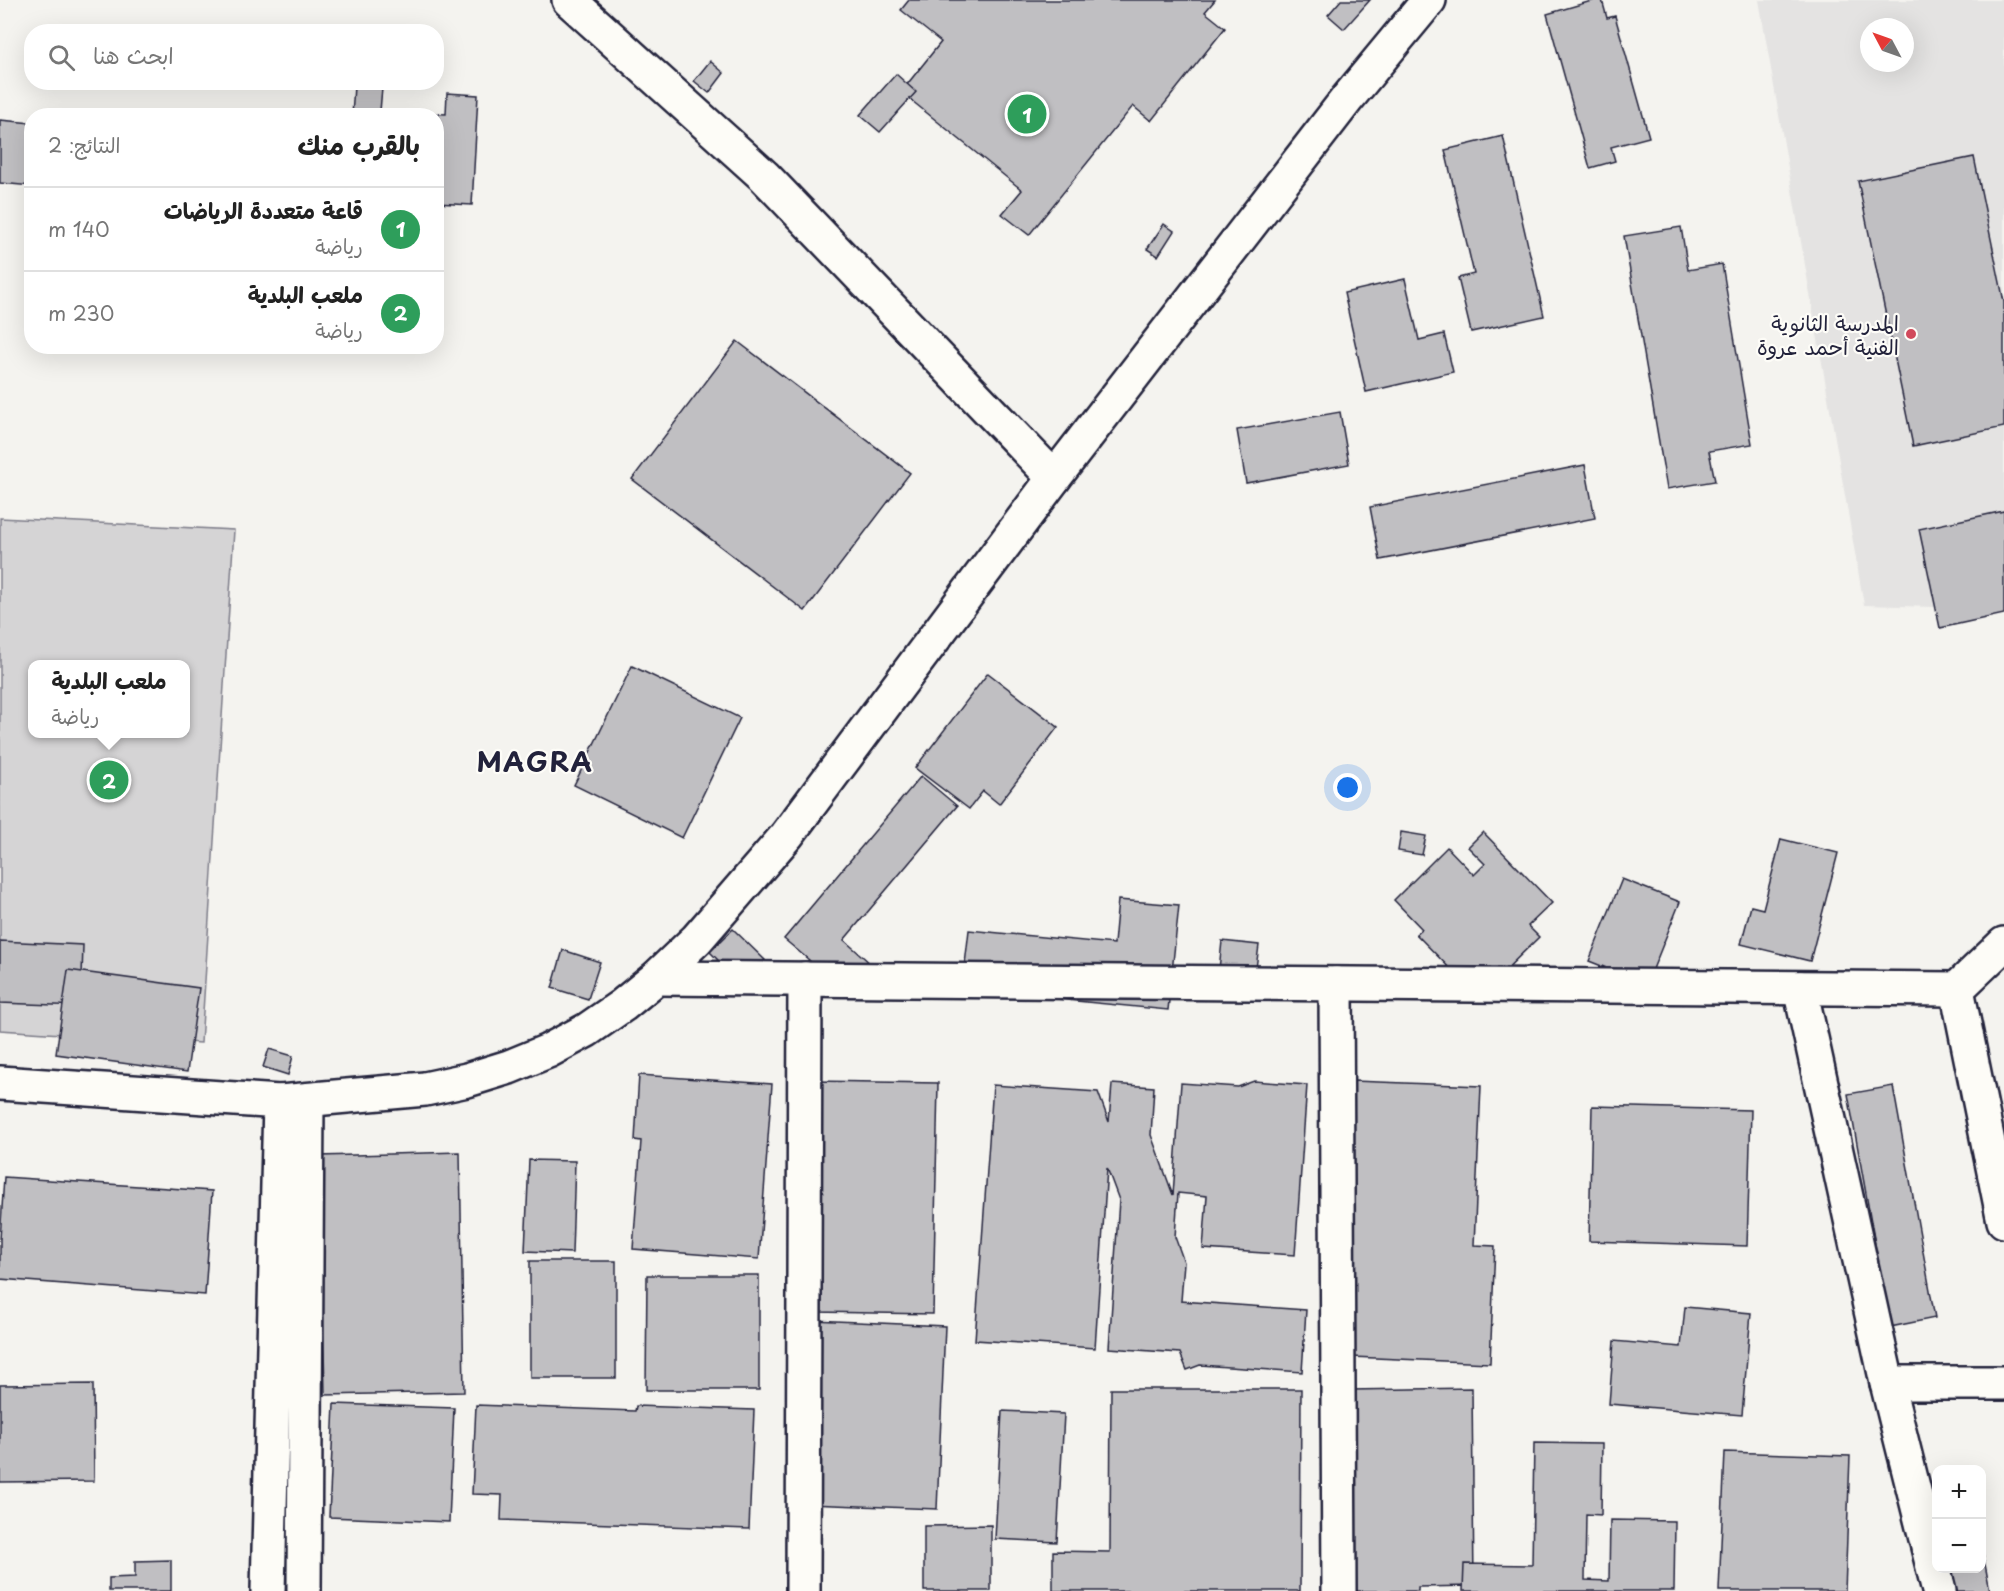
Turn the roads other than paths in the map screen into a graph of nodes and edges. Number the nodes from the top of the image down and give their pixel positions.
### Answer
1 (569, 0) edge
2 (1429, 0) edge
3 (1054, 478) junction
4 (2004, 944) edge
5 (656, 978) junction
6 (805, 979) junction
7 (1336, 984) junction
8 (1800, 988) junction
9 (1958, 989) junction
10 (0, 1083) edge
11 (294, 1101) junction
12 (2004, 1221) edge
13 (1887, 1383) junction
14 (2004, 1383) edge
15 (268, 1591) edge
16 (304, 1591) edge
17 (803, 1591) edge
18 (1339, 1591) edge
19 (1939, 1591) edge

1 - 3 street
2 - 3 street
3 - 5 street
4 - 9 street
5 - 6 street
5 - 11 street
6 - 7 street
6 - 17 street
7 - 8 street
7 - 18 street
8 - 9 street
8 - 13 street
9 - 12 street
10 - 11 street
11 - 15 street
11 - 16 street
13 - 14 street
13 - 19 street

